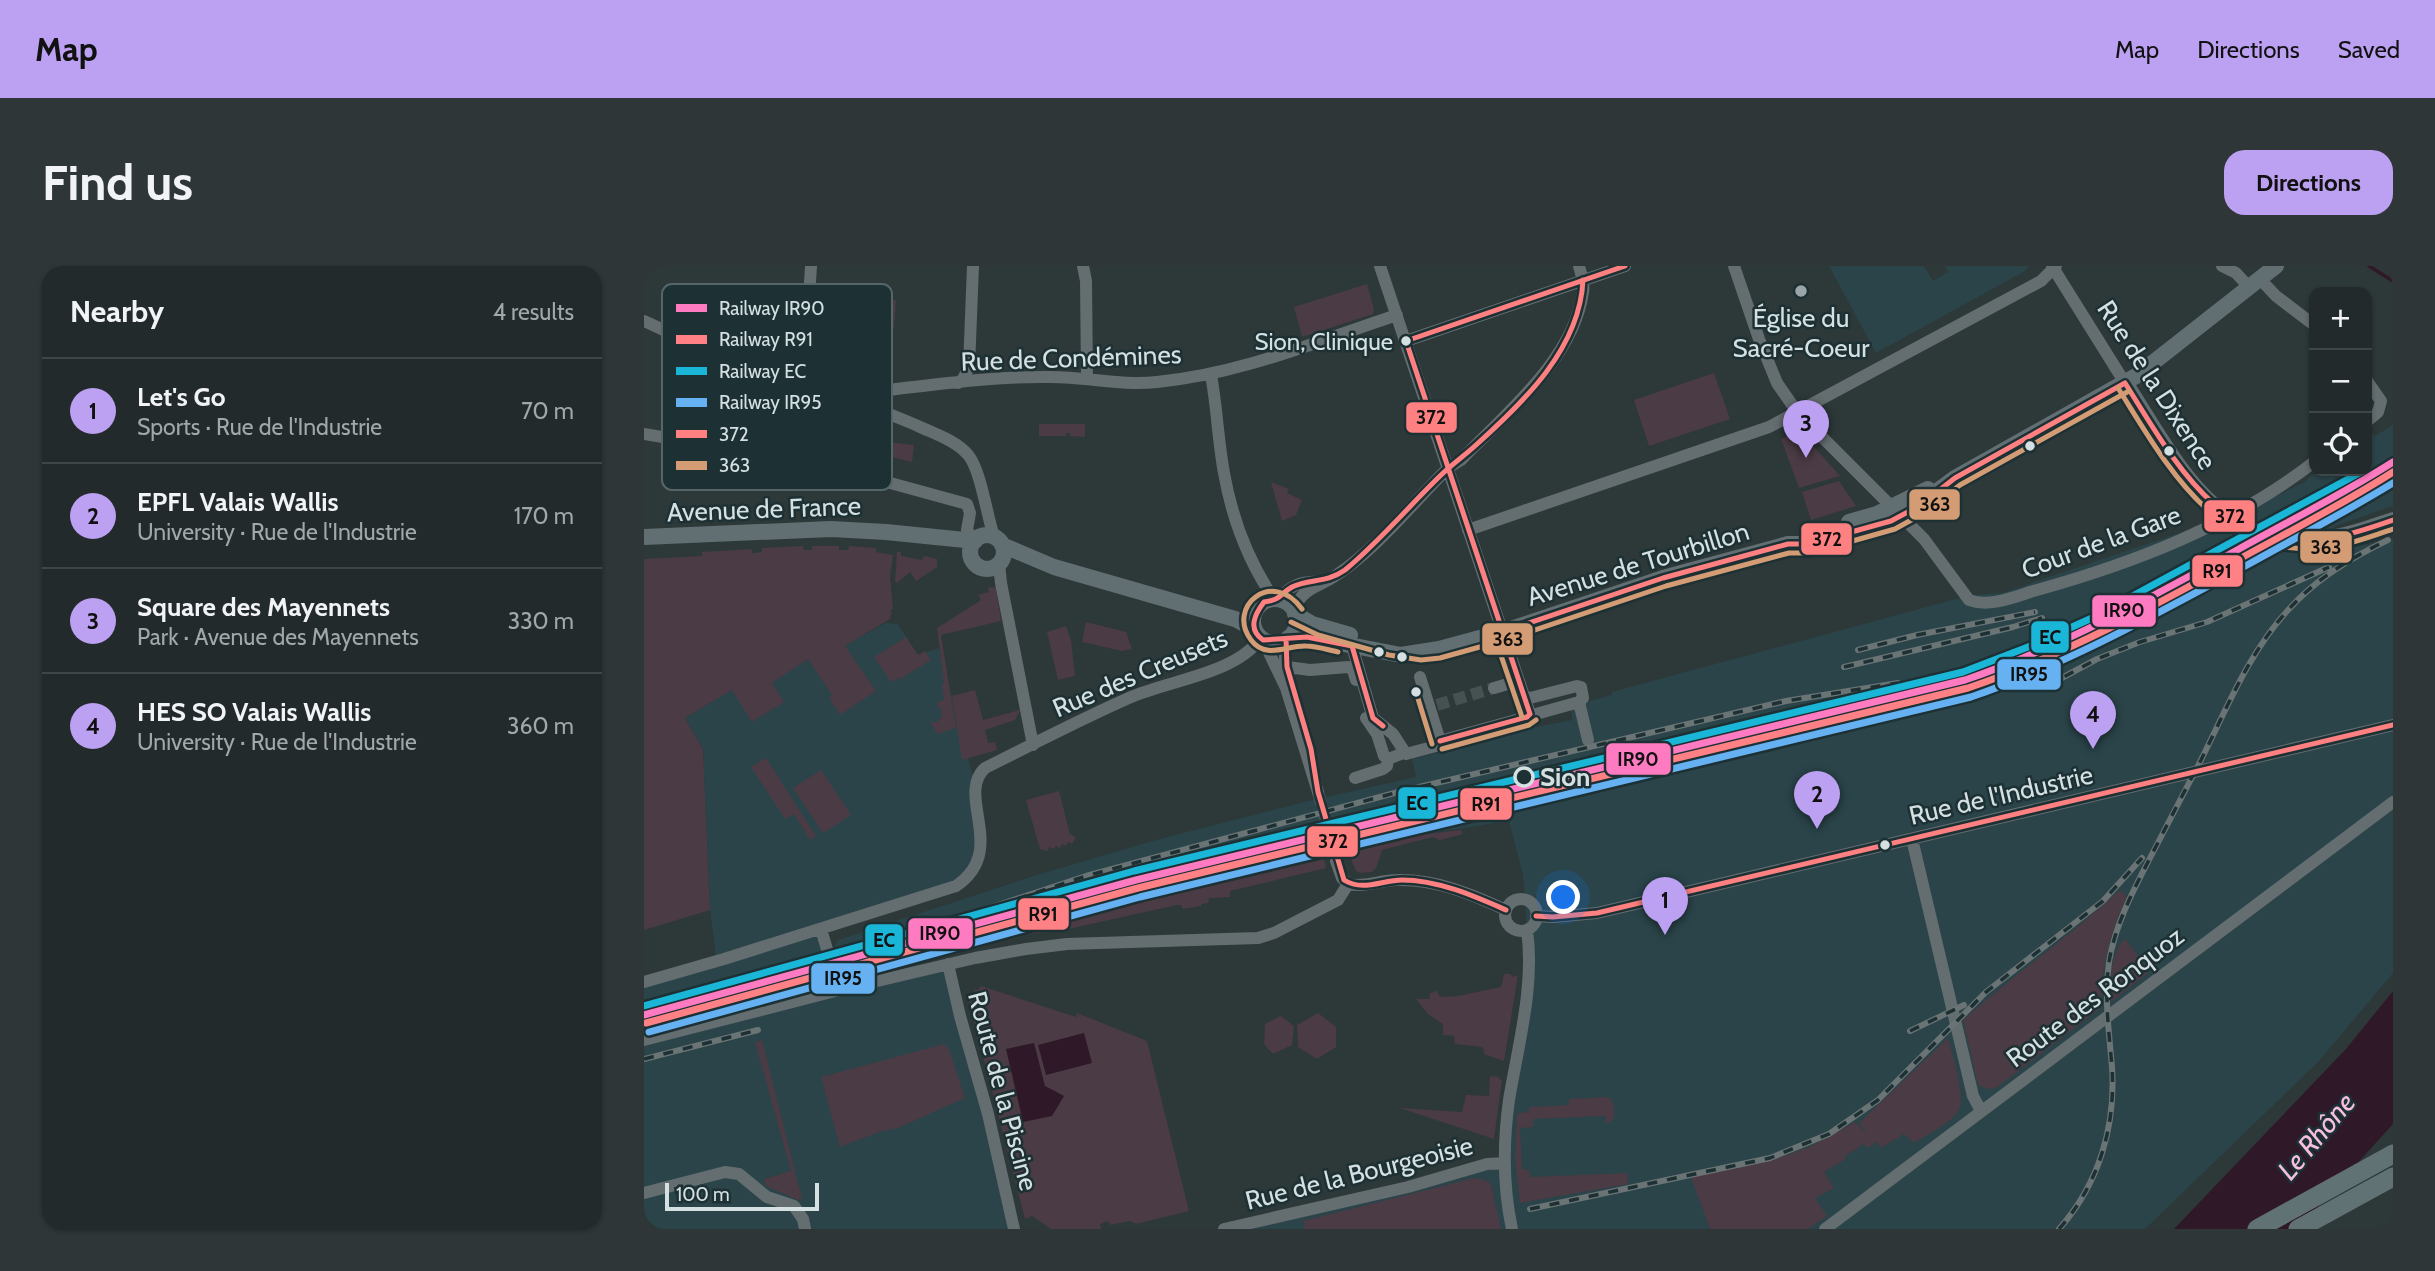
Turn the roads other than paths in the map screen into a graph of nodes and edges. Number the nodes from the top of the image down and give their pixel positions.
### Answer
1 (811, 266) edge
2 (972, 266) edge
3 (1083, 266) edge
4 (1380, 266) edge
5 (1578, 266) edge
6 (1625, 266) edge
7 (1734, 266) edge
8 (2222, 266) edge
9 (2276, 266) edge
10 (2054, 267) edge
11 (1583, 280) junction
12 (2254, 283) junction
13 (811, 284) edge
14 (1397, 315) junction
15 (644, 321) edge
16 (2309, 321) edge
17 (662, 329) edge
18 (1406, 341) junction
19 (1211, 375) junction
20 (1087, 378) junction
21 (958, 383) junction
22 (2125, 383) junction
23 (2372, 387) edge
24 (892, 390) edge
25 (1797, 412) junction
26 (892, 414) edge
27 (2372, 417) edge
28 (644, 434) edge
29 (662, 437) edge
30 (2309, 465) edge
31 (1447, 468) junction
32 (892, 483) edge
33 (984, 506) junction
34 (1895, 512) junction
35 (2393, 520) edge
36 (1468, 530) junction
37 (644, 537) edge
38 (998, 541) junction
39 (973, 549) junction
40 (999, 564) junction
41 (1054, 567) junction
42 (1320, 583) junction
43 (1135, 590) junction
44 (1271, 601) junction
45 (1294, 612) junction
46 (1502, 632) junction
47 (1259, 635) junction
48 (1287, 639) junction
49 (1353, 650) junction
50 (1421, 651) junction
51 (1287, 667) junction
52 (1348, 667) junction
53 (1420, 677) dead end
54 (1518, 681) junction
55 (1494, 688) tunnel mouth
56 (1584, 695) junction
57 (1524, 697) junction
58 (1530, 714) junction
59 (2393, 725) edge
60 (1588, 740) dead end
61 (1440, 741) junction
62 (1033, 745) junction
63 (1403, 750) junction
64 (1388, 759) junction
65 (1355, 778) dead end
66 (2393, 802) edge
67 (1912, 839) junction
68 (1336, 861) tunnel mouth
69 (1352, 885) junction
70 (1506, 910) junction
71 (1536, 916) junction
72 (821, 929) junction
73 (1527, 930) junction
74 (948, 964) junction
75 (644, 982) edge
76 (839, 990) junction
77 (644, 1040) edge
78 (1981, 1111) junction
79 (2393, 1154) edge
80 (1505, 1163) junction
81 (2393, 1177) edge
82 (644, 1193) edge
83 (805, 1229) edge
84 (1014, 1229) edge
85 (1224, 1229) edge
86 (1511, 1229) edge
87 (1825, 1229) edge
88 (2257, 1229) edge
89 (2298, 1229) edge

1 - 13 street
2 - 21 street
3 - 20 street
4 - 14 street
5 - 11 street
6 - 11 street
7 - 25 street
8 - 12 street
9 - 12 main road, Avenue de Tourbillon
10 - 22 street, Rue de la Dixence
10 - 25 street
11 - 18 street
11 - 31 street
12 - 16 street
12 - 22 main road, Avenue de Tourbillon
14 - 18 street
14 - 19 street, Rue de Condémines
15 - 17 street
18 - 31 street
19 - 20 street, Rue de Condémines
19 - 44 street
20 - 21 street, Rue de Condémines
21 - 24 street, Rue de Condémines
22 - 34 main road, Avenue de Tourbillon
22 - 35 main road, Rue de la Dixence
23 - 27 street
25 - 34 street
25 - 36 street
26 - 33 street
28 - 29 street
30 - 34 street, Cour de la Gare
31 - 36 street
31 - 42 street
32 - 39 street
33 - 38 street
33 - 39 street
34 - 46 main road, Avenue de Tourbillon
36 - 46 street
37 - 39 main road, Avenue de France
38 - 39 main road
38 - 40 main road
38 - 41 main road
39 - 40 main road
40 - 41 main road
40 - 62 street
41 - 43 main road
42 - 44 street
42 - 45 street
43 - 44 main road
43 - 47 main road
44 - 45 main road
44 - 47 main road
45 - 48 main road
45 - 50 main road
46 - 50 main road
46 - 54 street
47 - 48 main road
47 - 51 street
47 - 62 street, Rue des Creusets
48 - 49 main road
48 - 51 street
49 - 50 main road
49 - 52 street
49 - 63 street
51 - 52 street
52 - 64 street
53 - 61 street
54 - 55 street
54 - 57 street
56 - 57 street
56 - 58 street
56 - 60 street
57 - 58 street
58 - 61 street
59 - 67 street, Rue de l'Industrie
61 - 63 street
62 - 72 street, Rue des Creusets
63 - 64 street
64 - 65 street
66 - 78 street, Route des Ronquoz
67 - 71 street, Rue de l'Industrie
67 - 78 street
68 - 69 street
69 - 70 street
69 - 74 street
70 - 71 street
70 - 73 street
71 - 73 street
72 - 75 street
72 - 76 street
73 - 80 street
74 - 76 street
74 - 84 street, Route de la Piscine
76 - 77 street
78 - 87 street, Route des Ronquoz
79 - 88 highway
80 - 85 street, Rue de la Bourgeoisie
80 - 86 street
81 - 89 highway
82 - 83 street

